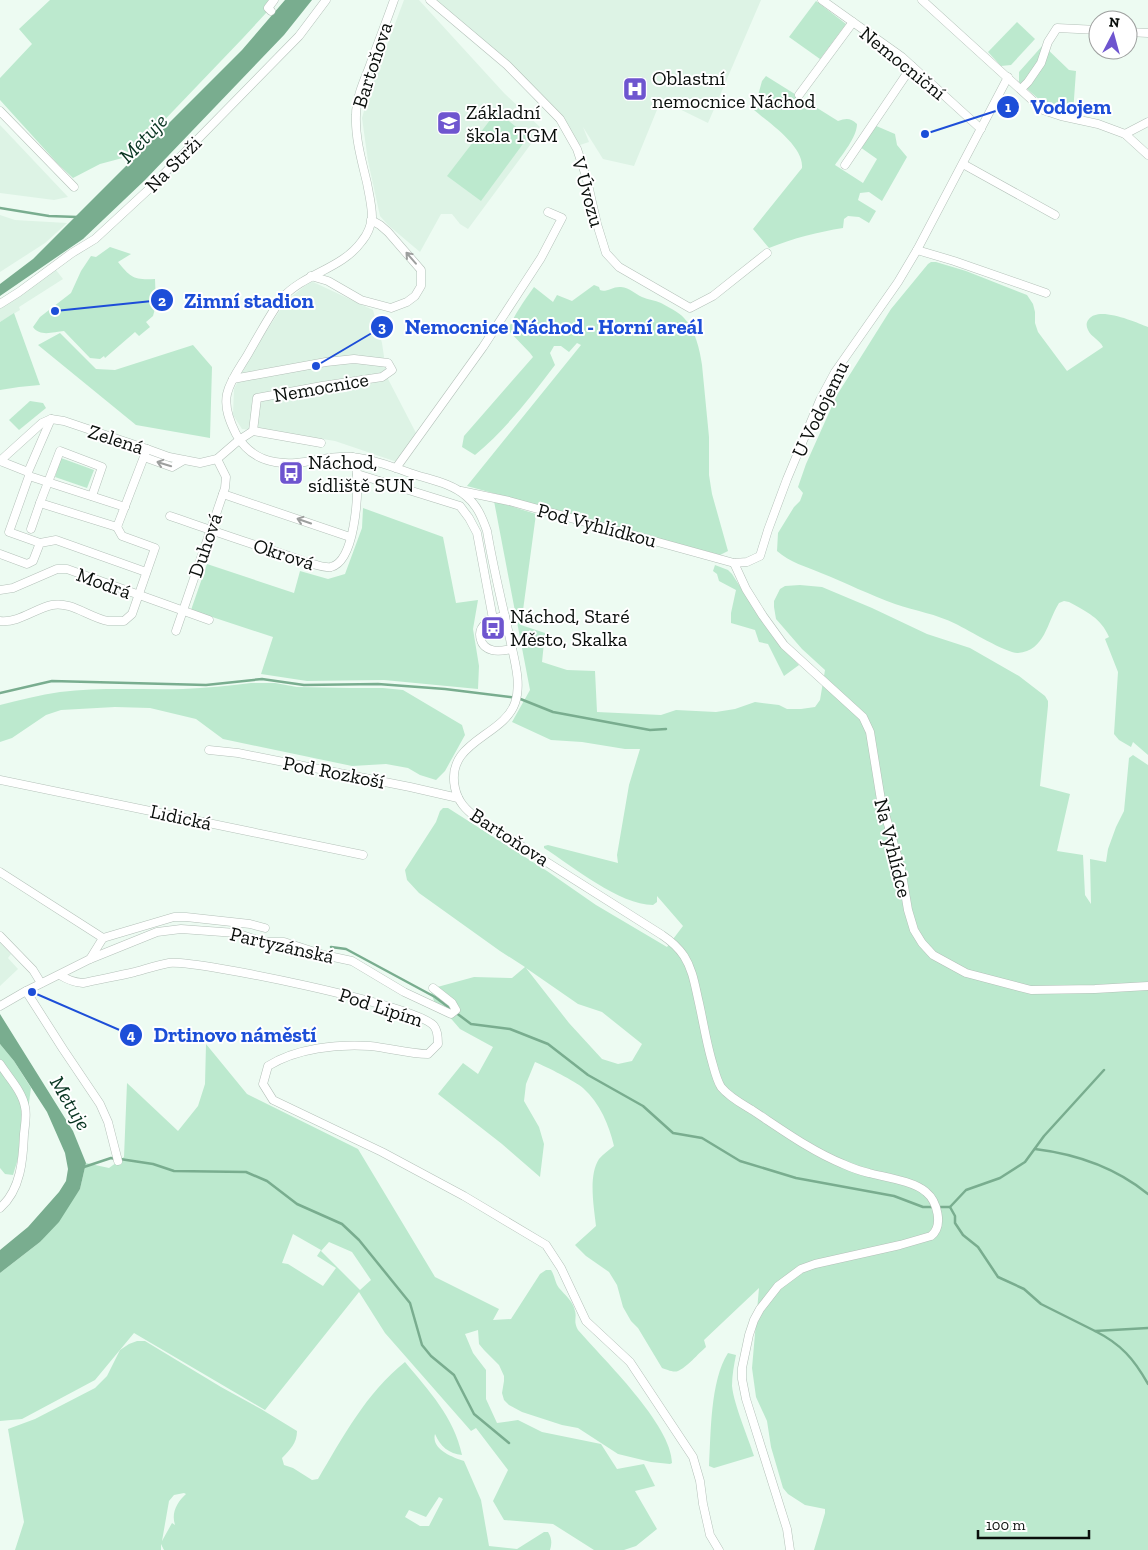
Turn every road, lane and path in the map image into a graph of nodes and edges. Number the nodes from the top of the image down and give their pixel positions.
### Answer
1 (274, 0) edge
2 (326, 0) edge
3 (394, 0) edge
4 (430, 0) edge
5 (822, 0) edge
6 (922, 0) edge
7 (271, 11) dead end
8 (853, 22) junction
9 (1088, 30) edge
10 (912, 66) junction
11 (1008, 77) junction
12 (1020, 89) junction
13 (799, 95) dead end
14 (0, 111) edge
15 (1148, 122) edge
16 (981, 129) junction
17 (1125, 134) junction
18 (1148, 155) edge
19 (963, 164) junction
20 (845, 165) dead end
21 (74, 187) dead end
22 (548, 212) dead end
23 (1055, 215) dead end
24 (371, 220) junction
25 (917, 250) junction
26 (767, 253) dead end
27 (310, 276) junction
28 (1046, 293) dead end
29 (0, 304) edge
30 (233, 380) junction
31 (51, 419) junction
32 (253, 427) junction
33 (239, 440) junction
34 (321, 442) dead end
35 (147, 449) junction
36 (144, 457) junction
37 (353, 457) junction
38 (217, 459) junction
39 (184, 460) junction
40 (0, 461) edge
41 (396, 468) junction
42 (28, 474) junction
43 (357, 474) junction
44 (48, 482) junction
45 (459, 490) junction
46 (223, 494) junction
47 (92, 496) junction
48 (40, 503) junction
49 (125, 507) junction
50 (170, 516) dead end
51 (117, 527) junction
52 (31, 530) dead end
53 (210, 530) junction
54 (350, 537) junction
55 (40, 543) junction
56 (0, 554) edge
57 (734, 563) junction
58 (146, 572) junction
59 (0, 590) edge
60 (138, 596) junction
61 (182, 611) junction
62 (505, 616) junction
63 (493, 619) junction
64 (209, 620) dead end
65 (0, 621) edge
66 (176, 631) dead end
67 (512, 649) junction
68 (209, 750) dead end
69 (0, 780) edge
70 (458, 798) junction
71 (363, 855) dead end
72 (0, 872) edge
73 (265, 928) dead end
74 (0, 936) edge
75 (103, 938) junction
76 (90, 959) junction
77 (60, 975) junction
78 (41, 983) junction
79 (1148, 986) edge
80 (433, 988) dead end
81 (26, 991) junction
82 (1, 1005) edge
83 (0, 1064) edge
84 (118, 1161) dead end
85 (0, 1208) edge
86 (719, 1550) edge
87 (790, 1550) edge

1 - 7 street
2 - 29 street, Na Strži
3 - 24 street, Bartoňova
4 - 26 street, V Úvozu
5 - 8 street, Nemocniční
6 - 11 street
8 - 10 street, Nemocniční
8 - 13 street
9 - 12 street
10 - 16 street, Nemocniční
10 - 20 street
11 - 12 street
11 - 16 street, U Vodojemu
12 - 17 street
14 - 21 street
15 - 17 street
16 - 19 street, U Vodojemu
17 - 18 street
19 - 23 street
19 - 25 street, U Vodojemu
22 - 41 street
24 - 27 street, Bartoňova
27 -> 24 street
25 - 28 street
25 - 57 street, U Vodojemu
27 - 30 street, Bartoňova
30 - 32 street, Nemocnice
30 - 33 street, Bartoňova
31 - 35 street, Zelená
31 - 40 street
31 - 42 street
32 - 33 street
32 - 34 street
33 - 37 street, Bartoňova
33 - 38 street
35 - 36 street
35 - 39 street, Zelená
39 -> 36 street
36 - 49 street
37 - 41 street, Bartoňova
37 - 43 street, Okrová
38 - 39 street, Zelená
38 - 46 street, Duhová
40 - 42 street
41 - 45 street, Bartoňova
42 - 44 street
42 - 55 street
43 - 54 street, Okrová
43 - 63 street
44 - 47 street
44 - 47 street
44 - 48 street
45 - 57 street, Pod Vyhlídkou
45 - 62 street, Bartoňova
46 - 53 street, Duhová
54 -> 46 street
47 - 49 street
48 - 51 street
48 - 52 street
49 - 51 street
50 - 53 street
51 - 58 street
53 - 54 street, Okrová
53 - 61 street, Duhová
55 - 56 street
55 - 58 street
57 - 79 street, Na Vyhlídce
58 - 60 street
59 - 60 street, Modrá
60 - 61 street, Modrá
60 - 65 street
61 - 64 street, Modrá
61 - 66 street, Duhová
62 - 63 street
62 - 67 street, Bartoňova
63 - 67 street
67 - 70 street, Bartoňova
68 - 70 street, Pod Rozkoší
69 - 71 street, Lidická
70 - 87 street, Bartoňova
72 - 75 street
73 - 75 street, Partyzánská
74 - 78 street
75 - 76 street
76 - 77 street
76 - 80 street, Partyzánská
77 - 78 street
77 - 86 street, Pod Lipím
78 - 81 street
81 - 82 street
81 - 84 street
83 - 85 street

